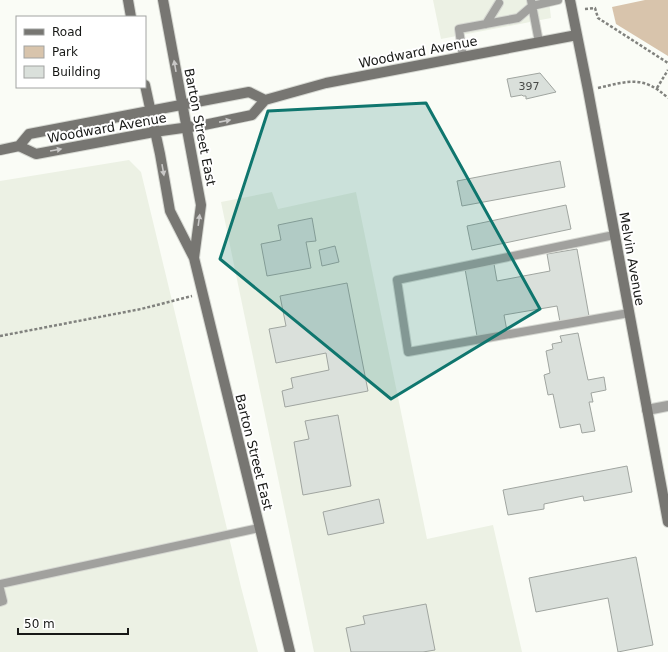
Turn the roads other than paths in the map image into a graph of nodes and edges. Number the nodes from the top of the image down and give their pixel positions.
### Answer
1 (128, 0) edge
2 (163, 0) edge
3 (558, 0) edge
4 (570, 0) edge
5 (499, 3) dead end
6 (532, 3) edge
7 (131, 16) edge
8 (486, 24) junction
9 (577, 35) junction
10 (539, 42) junction
11 (463, 57) junction
12 (146, 88) edge
13 (265, 100) junction
14 (182, 104) junction
15 (151, 110) junction
16 (187, 127) junction
17 (154, 132) junction
18 (19, 146) junction
19 (0, 150) edge
20 (614, 235) junction
21 (194, 258) junction
22 (629, 314) junction
23 (668, 406) edge
24 (646, 410) junction
25 (668, 522) edge
26 (260, 528) junction
27 (0, 584) edge
28 (0, 589) edge
29 (0, 602) edge
30 (290, 652) edge

1 - 7 main road
14 -> 2 main road, Barton Street East
3 - 6 lane
4 - 9 main road, Melvin Avenue
5 - 8 lane
6 - 8 lane
6 - 10 lane
8 - 11 lane
9 - 10 main road, Woodward Avenue
9 - 20 main road, Melvin Avenue
10 - 11 main road, Woodward Avenue
11 - 13 main road, Woodward Avenue
12 - 15 main road, Barton Street East
13 - 14 main road, Woodward Avenue
16 -> 13 main road, Woodward Avenue
14 - 15 main road, Woodward Avenue
14 - 16 main road, Barton Street East
15 - 17 main road, Barton Street East
15 - 18 main road, Woodward Avenue
16 - 17 main road, Woodward Avenue
21 -> 16 main road, Barton Street East
18 -> 17 main road, Woodward Avenue
17 -> 21 main road, Barton Street East
18 - 19 main road
20 - 22 main road, Melvin Avenue
20 - 22 lane
21 - 26 main road, Barton Street East
22 - 24 main road, Melvin Avenue
23 - 24 street
24 - 25 main road, Melvin Avenue
26 - 27 lane
26 - 30 main road, Barton Street East
28 - 29 lane

